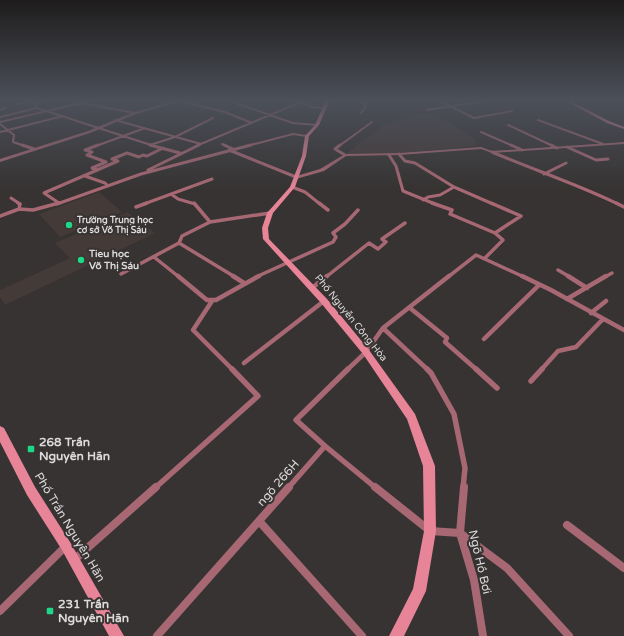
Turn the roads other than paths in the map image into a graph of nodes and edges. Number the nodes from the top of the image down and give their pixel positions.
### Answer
1 (6, 130) joint
2 (94, 130) edge
3 (105, 130) edge
4 (140, 130) edge
5 (151, 130) edge
6 (190, 130) edge
7 (235, 130) edge
8 (313, 130) edge
9 (361, 130) edge
10 (518, 130) edge
11 (564, 130) edge
12 (0, 132) edge
13 (481, 132) dead end
14 (125, 135) junction
15 (307, 136) junction
16 (175, 137) junction
17 (212, 139) junction
18 (217, 142) dead end
19 (624, 143) edge
20 (201, 144) junction
21 (222, 144) dead end
22 (603, 144) junction
23 (150, 146) junction
24 (567, 147) junction
25 (163, 148) junction
26 (557, 148) junction
27 (34, 149) junction
28 (231, 149) junction
29 (522, 150) junction
30 (492, 152) junction
31 (180, 153) junction
32 (345, 154) junction
33 (399, 154) junction
34 (389, 155) junction
35 (608, 160) dead end
36 (0, 161) edge
37 (566, 163) dead end
38 (98, 170) junction
39 (141, 174) junction
40 (544, 174) junction
41 (85, 176) junction
42 (296, 177) junction
43 (212, 179) dead end
44 (108, 186) junction
45 (454, 186) junction
46 (292, 187) junction
47 (172, 194) junction
48 (11, 198) dead end
49 (423, 200) junction
50 (59, 203) junction
51 (136, 207) dead end
52 (624, 207) edge
53 (19, 209) junction
54 (328, 210) dead end
55 (358, 210) dead end
56 (270, 213) junction
57 (0, 216) edge
58 (210, 222) junction
59 (405, 223) dead end
60 (495, 233) junction
61 (179, 243) junction
62 (154, 257) junction
63 (485, 258) junction
64 (289, 262) junction
65 (558, 270) dead end
66 (612, 273) dead end
67 (121, 274) dead end
68 (244, 283) junction
69 (539, 284) junction
70 (312, 288) junction
71 (587, 288) junction
72 (567, 299) junction
73 (324, 300) junction
74 (212, 301) junction
75 (606, 301) dead end
76 (410, 308) junction
77 (591, 313) junction
78 (603, 319) junction
79 (383, 328) junction
80 (624, 330) edge
81 (484, 339) dead end
82 (366, 352) junction
83 (244, 363) dead end
84 (531, 381) dead end
85 (497, 388) dead end
86 (0, 431) edge
87 (325, 446) junction
88 (259, 521) junction
89 (567, 525) dead end
90 (430, 531) junction
91 (460, 533) junction
92 (66, 546) junction
93 (74, 560) junction
94 (624, 568) edge
95 (0, 611) edge
96 (117, 636) edge
97 (157, 636) edge
98 (362, 636) edge
99 (396, 636) edge
100 (483, 636) edge
101 (569, 636) edge

1 - 12 lane
1 - 27 lane
2 - 27 street
3 - 14 lane
4 - 14 lane
5 - 16 lane
6 - 16 lane
7 - 17 lane
8 - 15 street
9 - 32 lane
10 - 26 lane
11 - 22 lane
13 - 29 lane
14 - 23 lane
14 - 38 lane
15 - 28 lane
15 - 42 street, Phố Nguyễn Công Hòa
16 - 20 lane
16 - 23 lane
17 - 18 lane
17 - 20 lane
19 - 22 street
20 - 31 lane
21 - 28 lane
22 - 24 street
23 - 25 lane
24 - 26 street
24 - 35 lane
25 - 31 lane
25 - 38 lane
26 - 29 street
27 - 36 street
28 - 39 lane
28 - 42 lane
29 - 30 street
30 - 33 street
30 - 40 lane
31 - 39 lane
32 - 34 street
32 - 42 street
33 - 34 street
33 - 45 lane
34 - 49 lane
37 - 40 lane
38 - 41 lane
39 - 44 lane
40 - 52 lane
41 - 44 lane
41 - 50 lane
42 - 46 street, Phố Nguyễn Công Hòa
43 - 47 lane
44 - 50 lane
45 - 49 lane
45 - 60 lane
46 - 54 lane
46 - 56 street, Phố Nguyễn Công Hòa
47 - 51 lane
47 - 58 lane
48 - 53 lane
49 - 60 lane
50 - 53 lane
53 - 57 lane
55 - 64 lane
56 - 58 lane
56 - 64 street, Phố Nguyễn Công Hòa
58 - 61 lane
59 - 70 lane
60 - 63 lane
61 - 62 lane
61 - 68 lane
62 - 67 lane
62 - 74 lane
63 - 69 lane
63 - 76 lane
64 - 68 lane
64 - 70 street, Phố Nguyễn Công Hòa
65 - 71 lane
66 - 71 lane
68 - 74 lane
69 - 72 lane
69 - 81 lane
70 - 73 street, Phố Nguyễn Công Hòa
71 - 72 lane
72 - 77 lane
73 - 82 street, Phố Nguyễn Công Hòa
73 - 83 lane
74 - 93 lane
75 - 77 lane
76 - 79 lane
76 - 85 lane
77 - 78 lane
78 - 80 lane
78 - 84 lane
79 - 82 lane
79 - 91 lane, Ngõ Hồ Bơi
82 - 87 lane
82 - 90 street, Phố Nguyễn Công Hòa
86 - 92 street, Phố Trần Nguyên Hãn
87 - 88 lane, ngõ 266H
87 - 90 lane
88 - 97 lane, ngõ 266H
88 - 98 lane
89 - 94 lane
90 - 91 lane
90 - 99 street, Phố Nguyễn Công Hòa
91 - 100 lane, Ngõ Hồ Bơi
91 - 101 lane
92 - 93 street, Phố Trần Nguyên Hãn
92 - 95 lane
93 - 96 street, Phố Trần Nguyên Hãn

